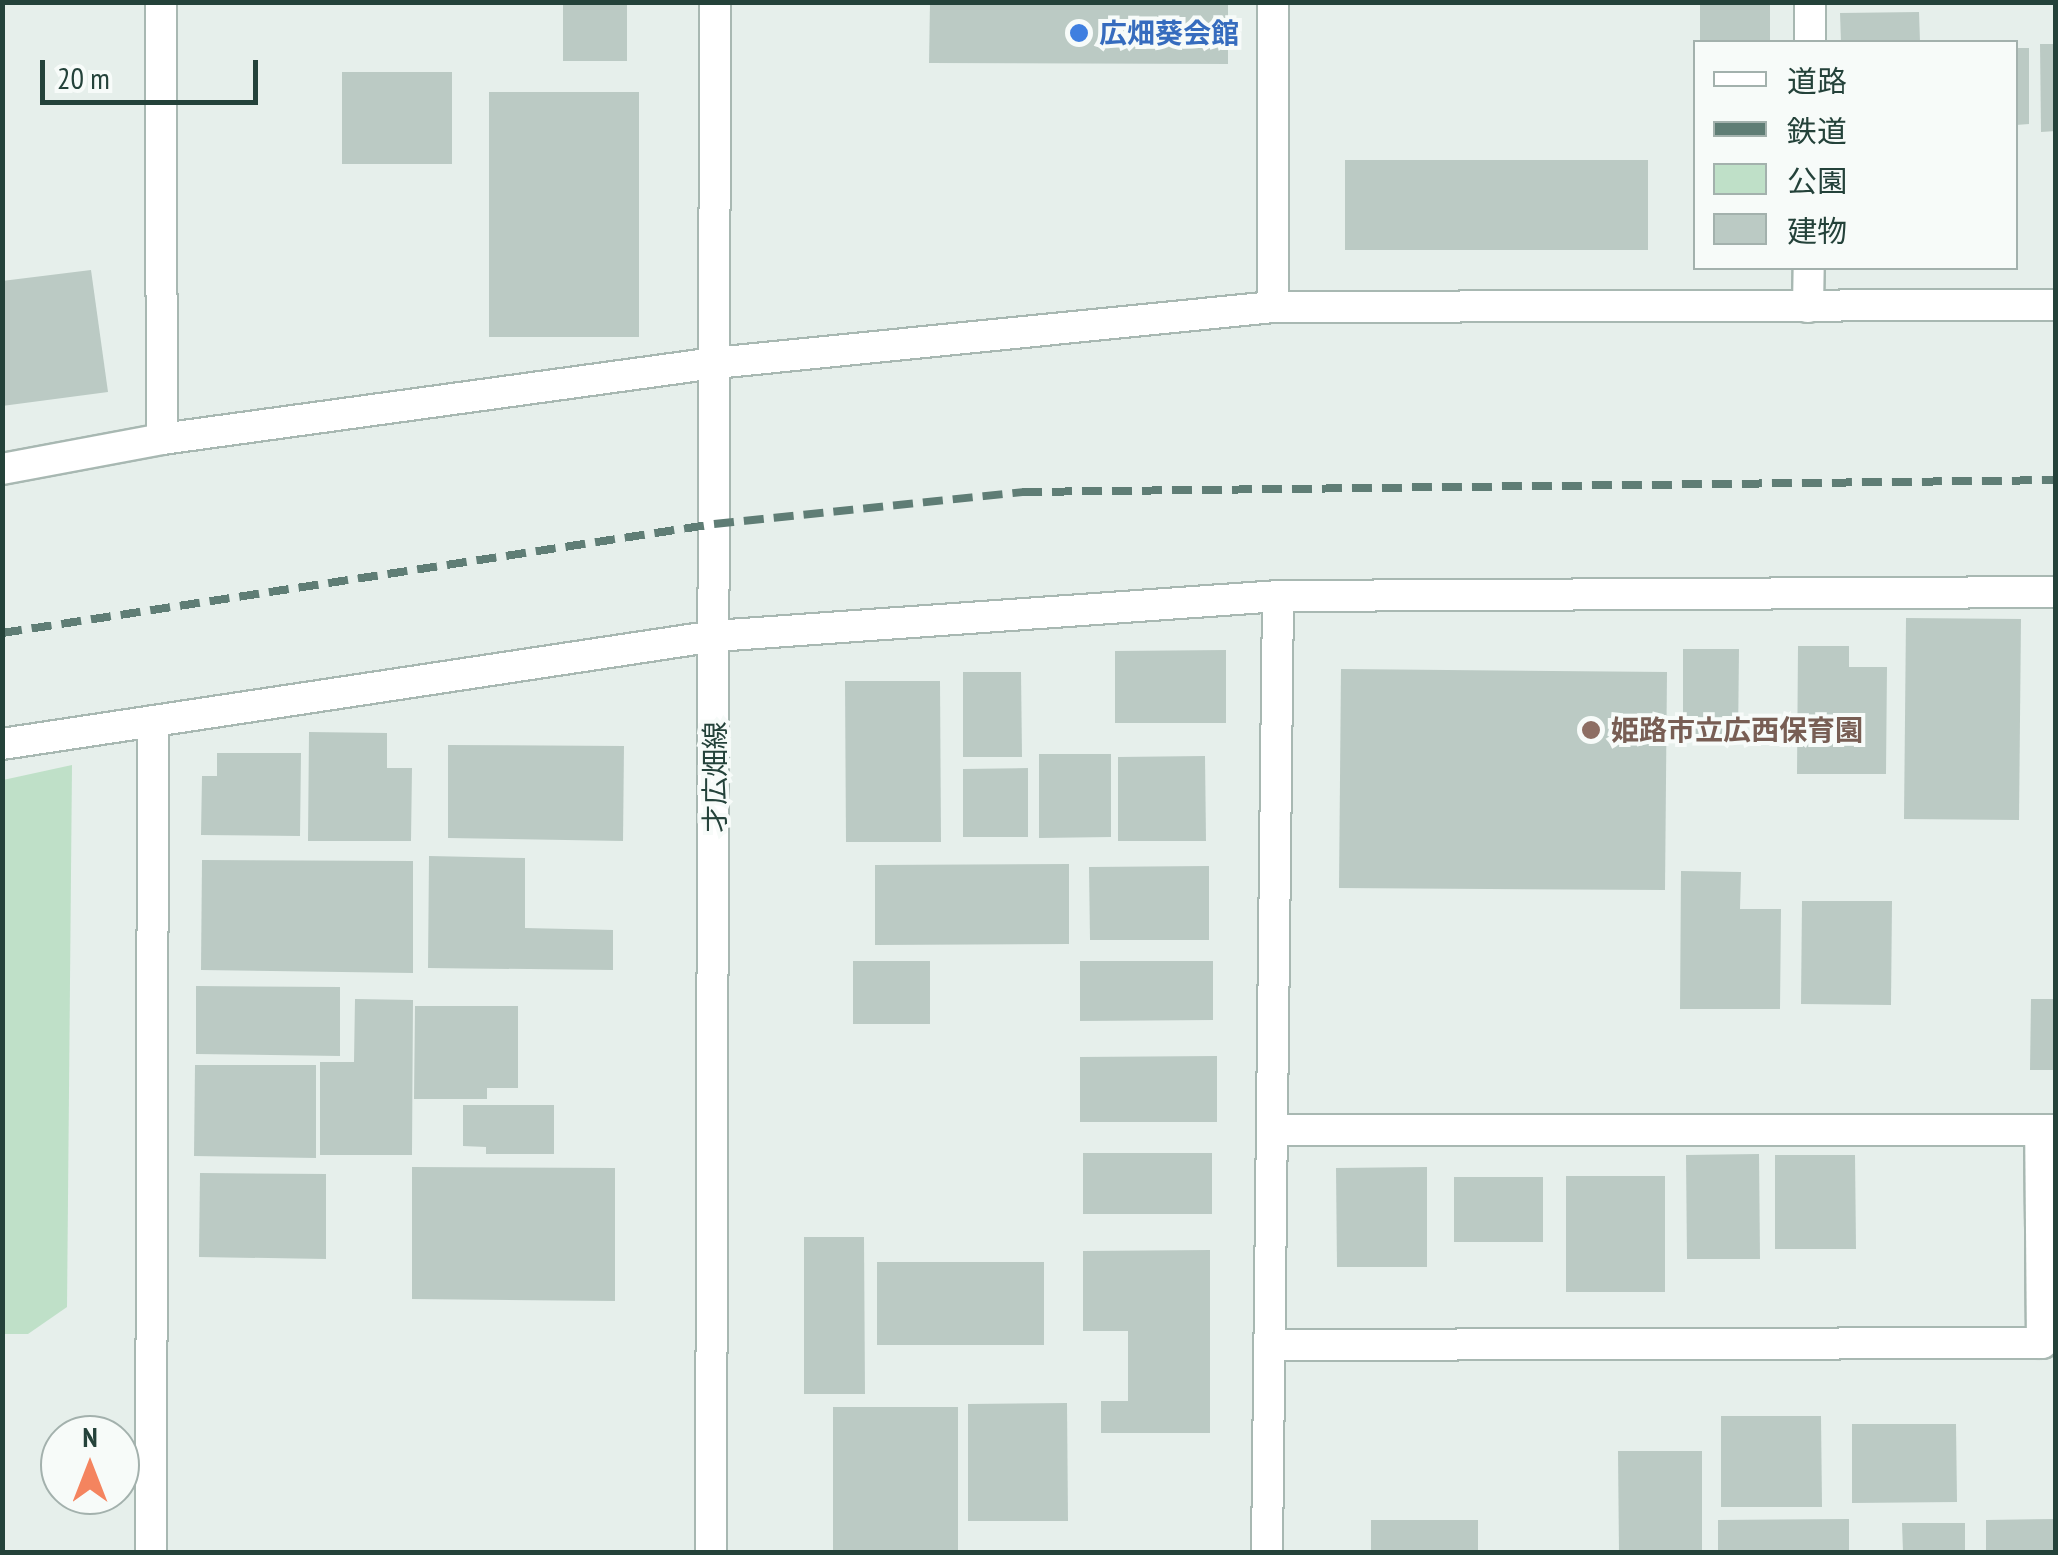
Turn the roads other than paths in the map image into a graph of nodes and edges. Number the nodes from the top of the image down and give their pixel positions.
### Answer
1 (160, 2) edge
2 (716, 2) edge
3 (1273, 2) edge
4 (1810, 2) edge
5 (1810, 40) edge
6 (1809, 270) edge
7 (2056, 305) edge
8 (1273, 307) junction
9 (1808, 307) junction
10 (716, 363) junction
11 (162, 439) junction
12 (2, 469) edge
13 (2056, 592) edge
14 (1278, 596) junction
15 (716, 636) junction
16 (153, 721) junction
17 (2, 744) edge
18 (1272, 1130) junction
19 (2048, 1130) edge
20 (1270, 1345) junction
21 (151, 1552) edge
22 (712, 1552) edge
23 (1268, 1552) edge

1 - 11 street
2 - 10 street, 才広畑線
3 - 8 street
4 - 5 street
6 - 9 street
7 - 9 street
8 - 9 street
8 - 10 street
10 - 11 street
10 - 15 street, 才広畑線
11 - 12 street
13 - 14 street
14 - 15 street
14 - 18 street
15 - 16 street
15 - 22 street, 才広畑線
16 - 17 street
16 - 21 street
18 - 19 street
18 - 20 street
19 - 20 street
20 - 23 street

